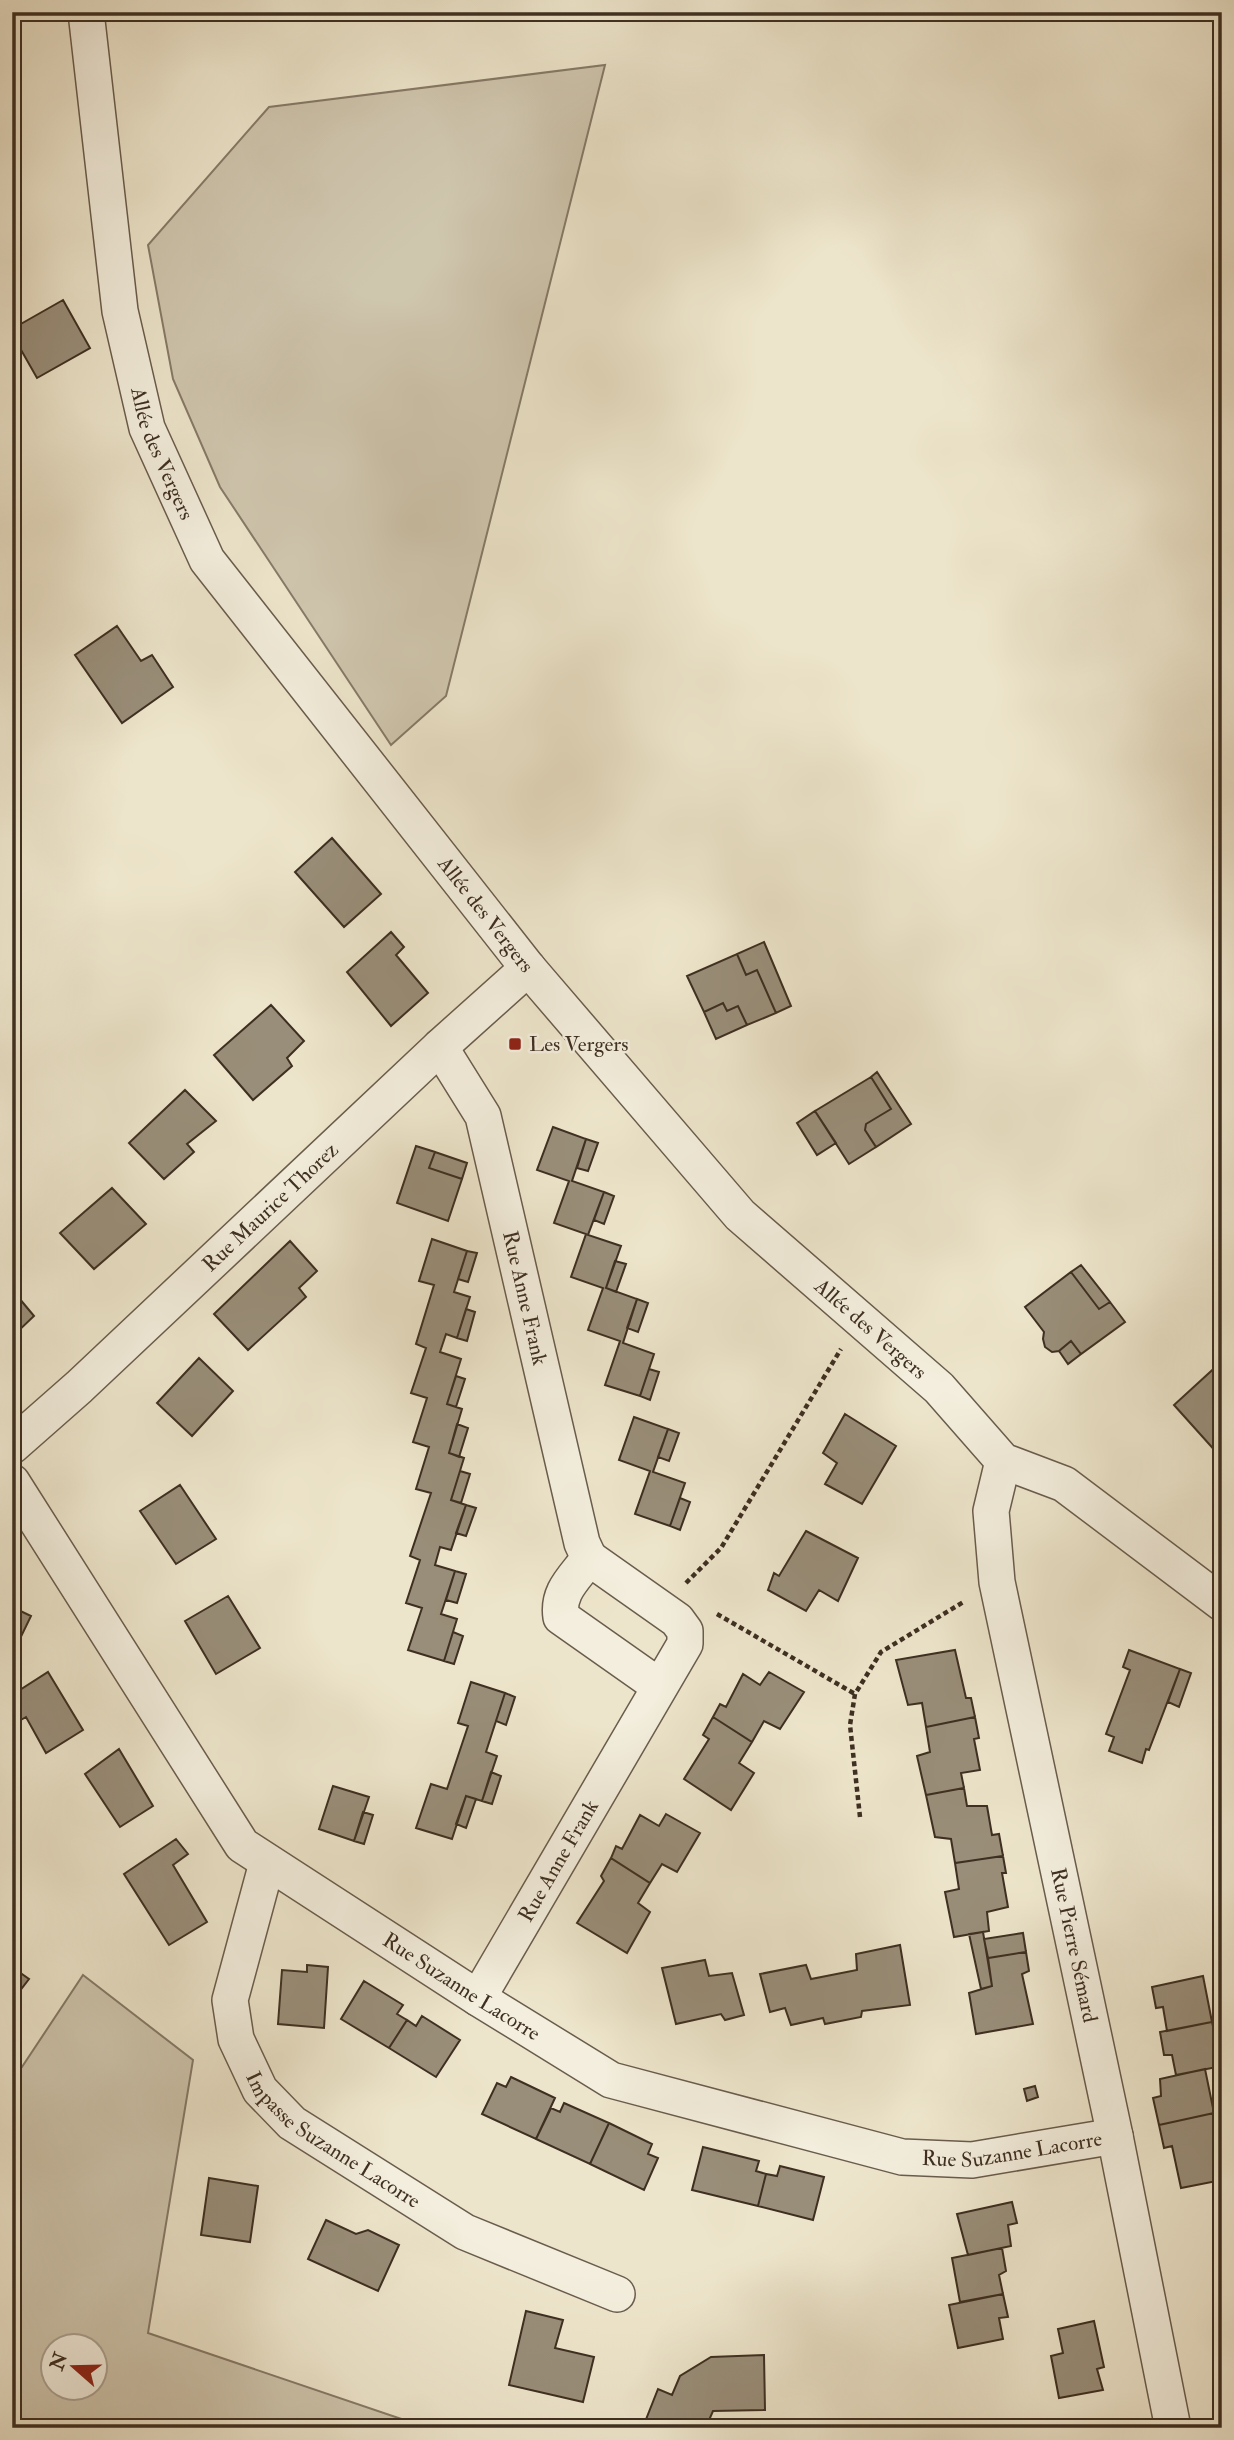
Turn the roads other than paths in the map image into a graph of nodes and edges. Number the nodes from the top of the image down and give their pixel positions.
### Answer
1 (86, 12) edge
2 (528, 968) junction
3 (440, 1047) junction
4 (12, 1446) edge
5 (1003, 1461) junction
6 (12, 1482) edge
7 (589, 1558) junction
8 (1222, 1603) edge
9 (659, 1686) junction
10 (267, 1863) junction
11 (478, 1998) junction
12 (1115, 2136) junction
13 (617, 2294) dead end
14 (1172, 2428) edge

1 - 2 street, Allée des Vergers
2 - 3 street, Rue Maurice Thorez
2 - 5 street, Allée des Vergers
3 - 4 street, Rue Maurice Thorez
3 - 7 street, Rue Anne Frank
5 - 8 street, Allée des Vergers
5 - 12 street, Rue Pierre Sémard
6 - 10 street, Rue Suzanne Lacorre
7 - 9 street, Rue Anne Frank
7 - 9 street
9 - 11 street, Rue Anne Frank
10 - 11 street, Rue Suzanne Lacorre
10 - 13 street, Impasse Suzanne Lacorre
11 - 12 street, Rue Suzanne Lacorre
12 - 14 street, Rue Pierre Sémard

